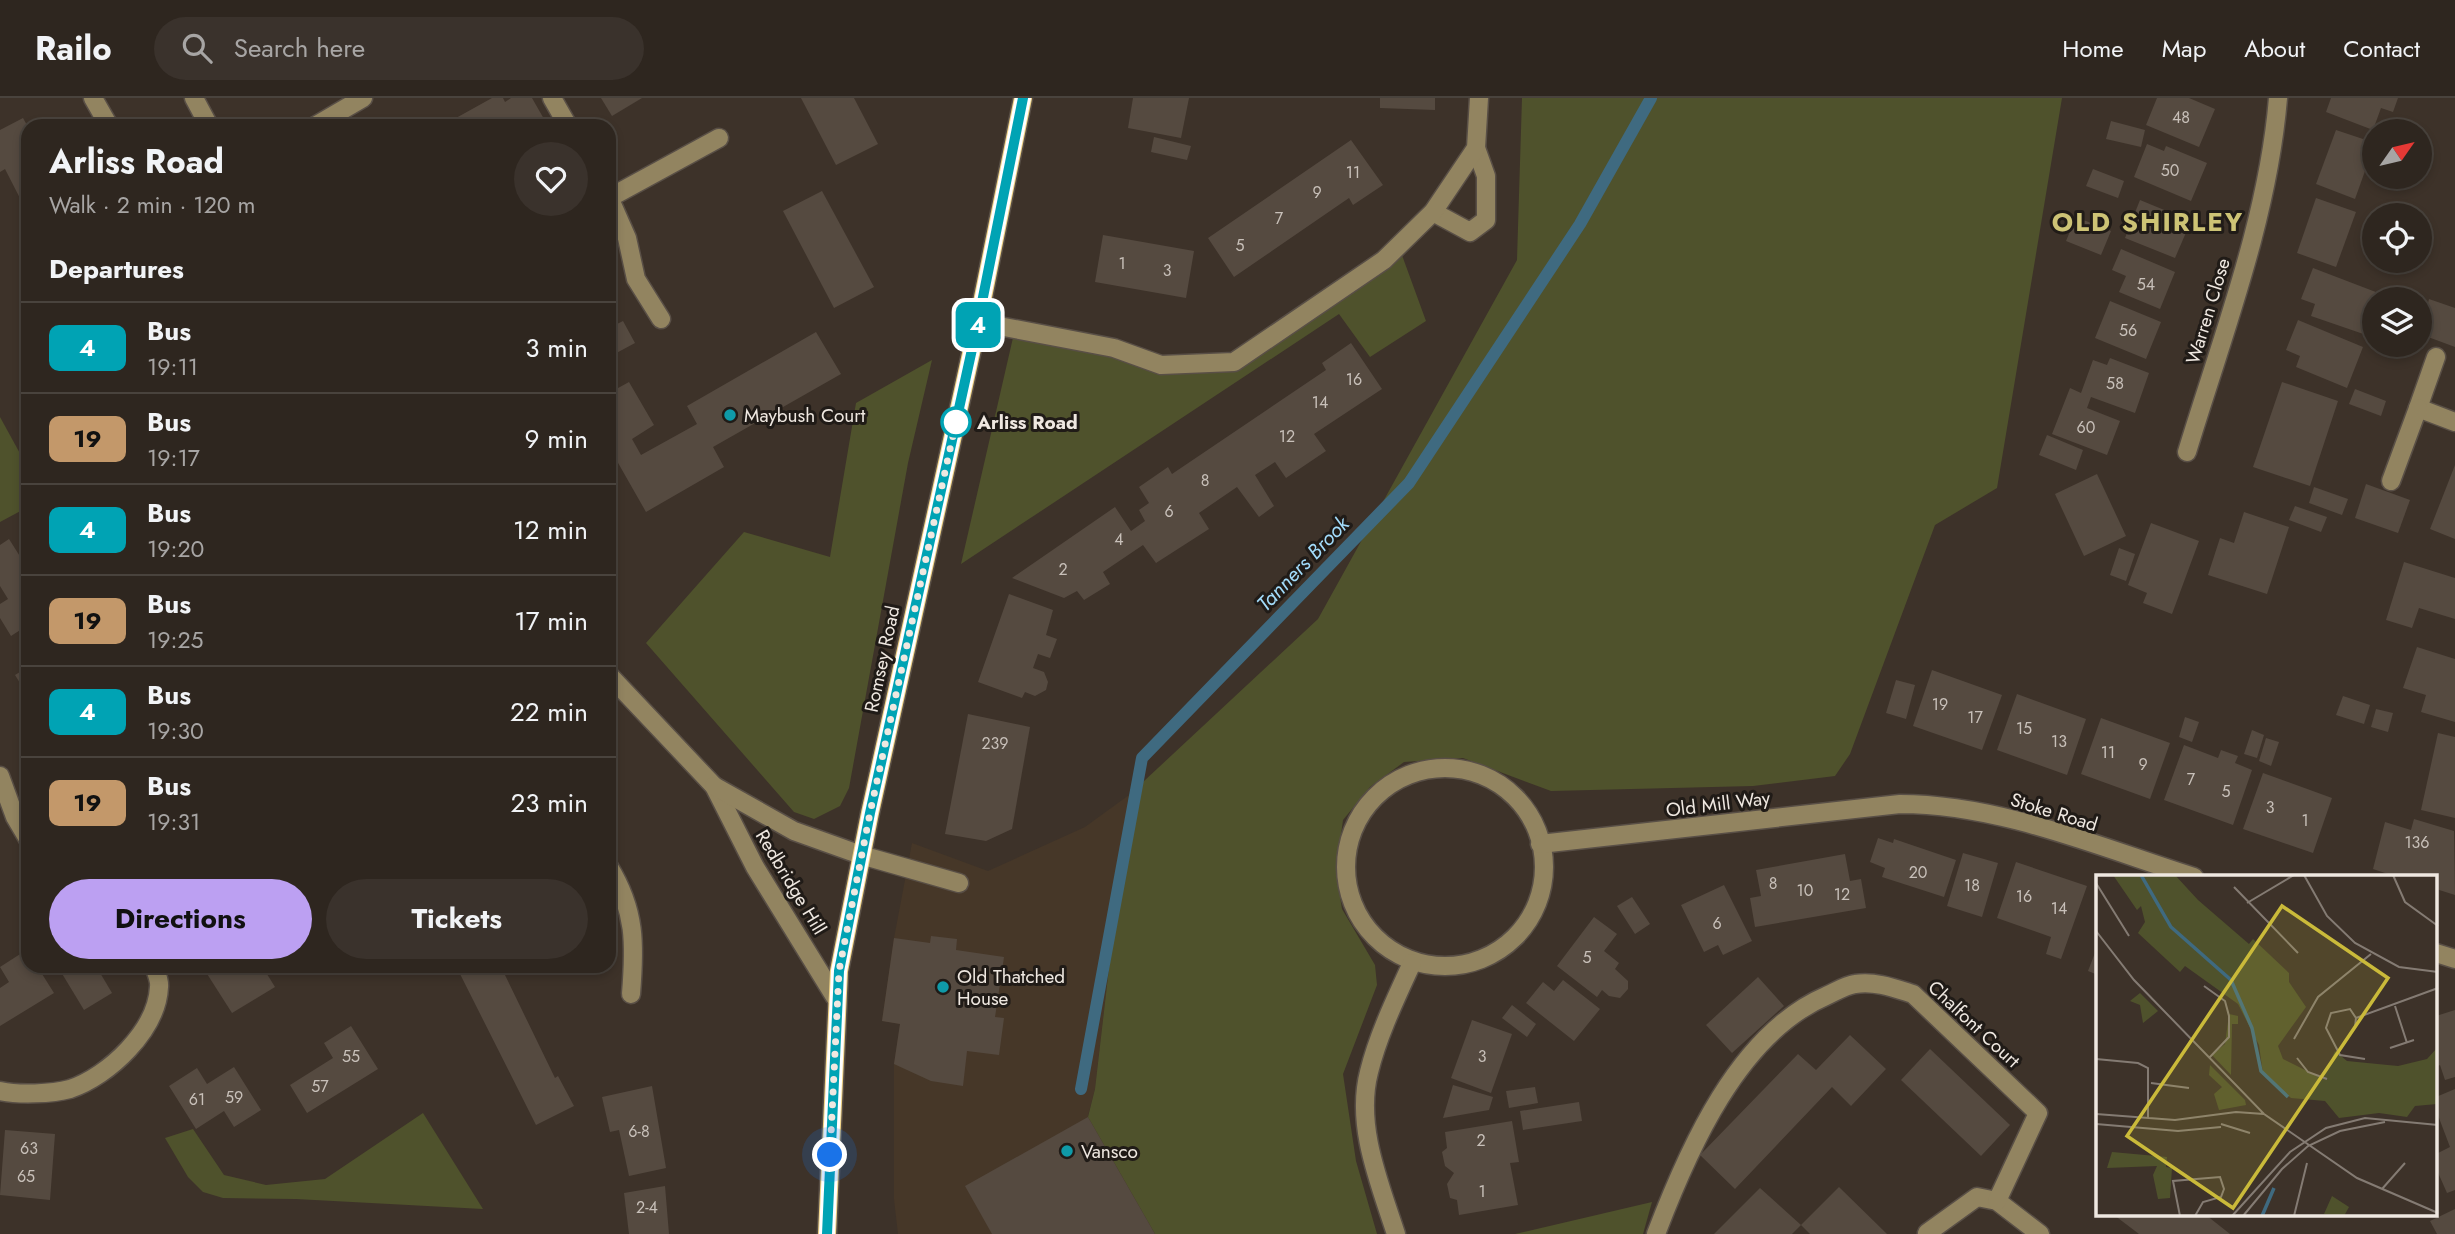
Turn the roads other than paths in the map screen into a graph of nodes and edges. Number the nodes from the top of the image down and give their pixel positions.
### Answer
1 (93, 98) edge
2 (194, 98) edge
3 (363, 98) edge
4 (552, 98) edge
5 (1023, 98) edge
6 (1479, 98) edge
7 (2278, 98) edge
8 (105, 119) edge
9 (205, 119) edge
10 (327, 119) edge
11 (564, 119) edge
12 (719, 138) dead end
13 (1476, 148) junction
14 (616, 193) edge
15 (1433, 212) junction
16 (616, 213) edge
17 (661, 319) dead end
18 (978, 322) junction
19 (2436, 357) dead end
20 (2418, 408) junction
21 (2455, 422) edge
22 (2187, 452) dead end
23 (2391, 481) dead end
24 (616, 687) edge
25 (0, 776) edge
26 (714, 786) junction
27 (1900, 804) joint
28 (21, 827) edge
29 (1540, 844) junction
30 (861, 855) junction
31 (2188, 875) edge
32 (616, 879) edge
33 (959, 883) dead end
34 (2438, 954) edge
35 (2455, 959) edge
36 (1412, 963) junction
37 (156, 973) edge
38 (631, 994) dead end
39 (835, 997) junction
40 (0, 1091) edge
41 (1997, 1201) junction
42 (1927, 1233) edge
43 (827, 1234) edge
44 (1396, 1234) edge
45 (1656, 1234) edge
46 (2040, 1234) edge

1 - 8 street
2 - 9 street
3 - 10 street
4 - 11 street
5 - 18 main road, Romsey Road
6 - 13 street
7 - 22 street, Warren Close
12 - 14 street
13 - 15 street
13 - 15 street
15 - 18 street
16 - 17 street
18 - 30 main road, Romsey Road
19 - 20 street
20 - 21 street
20 - 23 street
24 - 26 street, Redbridge Hill
25 - 28 street
26 - 30 street, Redbridge Hill
26 - 39 street, Redbridge Hill
27 - 29 street, Old Mill Way
27 - 31 street, Stoke Road
29 - 36 street
29 - 36 street
30 - 33 street, Redbridge Hill
30 - 39 main road, Romsey Road
32 - 38 street
34 - 35 street
36 - 44 street
37 - 40 street
39 - 43 main road, Romsey Road
41 - 42 street
41 - 45 street, Chalfont Court
41 - 46 street

